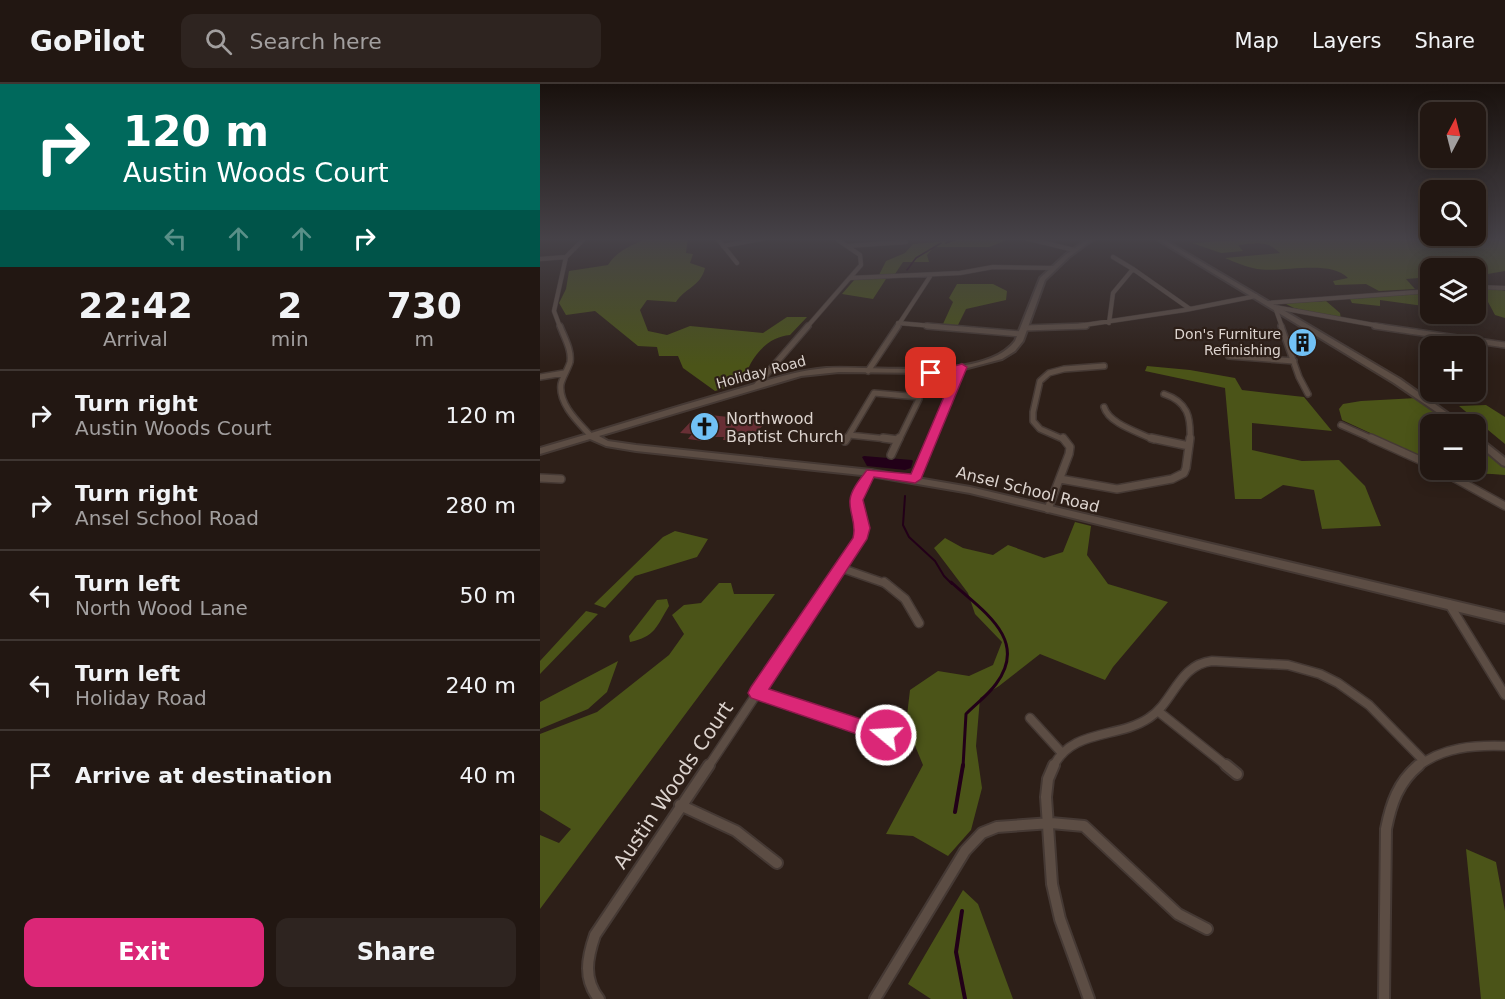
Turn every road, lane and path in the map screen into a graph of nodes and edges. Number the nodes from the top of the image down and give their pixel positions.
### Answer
1 (561, 281) edge
2 (848, 281) edge
3 (927, 281) edge
4 (1040, 281) edge
5 (1123, 281) edge
6 (1150, 281) edge
7 (1230, 281) edge
8 (1486, 287) edge
9 (1505, 288) edge
10 (1420, 292) edge
11 (1256, 296) junction
12 (1267, 303) junction
13 (1275, 307) junction
14 (1190, 309) junction
15 (1109, 323) junction
16 (898, 324) junction
17 (1023, 331) junction
18 (1505, 345) edge
19 (1229, 356) dead end
20 (1294, 361) junction
21 (1104, 366) dead end
22 (962, 367) junction
23 (868, 371) junction
24 (564, 374) junction
25 (915, 374) junction
26 (540, 377) edge
27 (756, 386) junction
28 (1164, 393) dead end
29 (1308, 394) dead end
30 (919, 397) junction
31 (1104, 407) dead end
32 (1445, 414) edge
33 (1341, 425) dead end
34 (849, 435) junction
35 (591, 436) junction
36 (898, 440) junction
37 (845, 441) dead end
38 (1189, 446) junction
39 (1486, 447) edge
40 (540, 451) edge
41 (891, 455) dead end
42 (1420, 460) edge
43 (1505, 463) edge
44 (871, 473) junction
45 (540, 478) edge
46 (561, 478) dead end
47 (915, 479) junction
48 (1060, 479) junction
49 (1458, 480) edge
50 (1505, 506) edge
51 (1048, 509) junction
52 (841, 568) junction
53 (1449, 604) junction
54 (1505, 618) edge
55 (919, 623) dead end
56 (757, 693) junction
57 (1505, 695) edge
58 (1159, 712) junction
59 (1030, 718) dead end
60 (886, 735) dead end
61 (1505, 746) edge
62 (1061, 752) junction
63 (1423, 760) junction
64 (1238, 774) dead end
65 (680, 805) junction
66 (1048, 824) junction
67 (777, 863) dead end
68 (1207, 929) dead end
69 (599, 999) edge
70 (875, 999) edge
71 (1089, 999) edge
72 (1384, 999) edge

1 - 24 street
2 - 27 street
3 - 16 street
4 - 17 street, Holiday Road
5 - 15 street
6 - 14 street
7 - 11 street
8 - 9 street
10 - 12 street
11 - 12 street
11 - 14 street
12 - 13 street
13 - 18 street
13 - 20 street
13 - 32 street
14 - 15 street
15 - 17 street
16 - 17 street
16 - 23 street
17 - 22 street, Holiday Road
19 - 20 street
20 - 29 street
21 - 48 street
22 - 25 street, Holiday Road
22 - 47 street
23 - 25 street, Holiday Road
23 - 27 street, Holiday Road
24 - 26 street
24 - 35 street
25 - 30 street
27 - 35 street, Holiday Road
28 - 38 street
30 - 34 street
30 - 36 street
31 - 38 street
33 - 42 street
34 - 36 street
34 - 37 street
35 - 40 street
35 - 44 street, Ansel School Road
36 - 41 street
38 - 48 street
39 - 43 street
44 - 47 street, Ansel School Road
44 - 52 street, Austin Woods Court
45 - 46 street
47 - 51 street, Ansel School Road
48 - 51 street
49 - 50 street
51 - 53 street, Ansel School Road
52 - 55 street
52 - 56 street, Austin Woods Court
53 - 54 street, Ansel School Road
53 - 57 street
56 - 60 street
56 - 65 street, Austin Woods Court
58 - 62 street
58 - 63 street
58 - 64 street
59 - 62 street
61 - 63 street
62 - 66 street
63 - 72 street
65 - 67 street
65 - 69 street, Austin Woods Court
66 - 68 street
66 - 70 street
66 - 71 street

